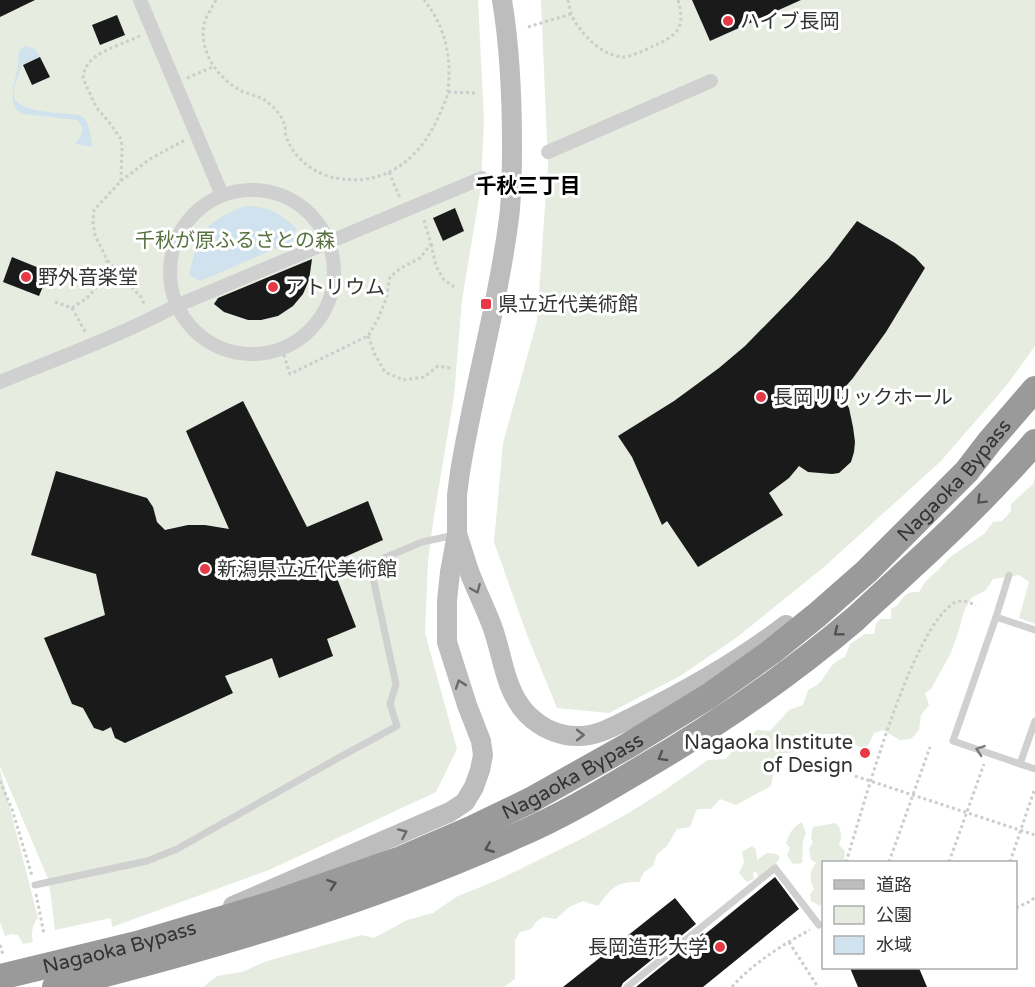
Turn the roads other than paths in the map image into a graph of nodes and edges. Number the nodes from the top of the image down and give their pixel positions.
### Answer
1 (140, 0) edge
2 (502, 0) edge
3 (711, 81) dead end
4 (548, 152) dead end
5 (482, 178) dead end
6 (222, 195) junction
7 (330, 241) junction
8 (176, 306) junction
9 (0, 382) edge
10 (1035, 389) edge
11 (1035, 442) edge
12 (1035, 455) edge
13 (1007, 475) junction
14 (457, 534) junction
15 (867, 571) junction
16 (1009, 575) dead end
17 (996, 617) junction
18 (1035, 630) edge
19 (1035, 721) edge
20 (1020, 764) junction
21 (1035, 769) edge
22 (34, 885) road end
23 (819, 925) road end
24 (176, 932) junction
25 (0, 977) edge
26 (55, 987) edge
27 (627, 987) edge

1 - 6 street
2 - 14 street
3 - 4 street
5 - 7 street
6 - 7 street
6 - 8 street
7 - 8 street
7 - 8 street
8 - 9 street
10 - 15 highway, Nagaoka Bypass
11 - 13 highway, Nagaoka Bypass
12 - 13 street
13 -> 26 highway, Nagaoka Bypass
14 -> 15 street
14 - 22 lane
24 -> 14 street
24 -> 15 highway, Nagaoka Bypass
16 - 17 lane
17 - 18 lane
20 -> 17 lane
19 - 20 lane
20 - 21 lane
23 - 27 lane
24 - 25 highway, Nagaoka Bypass

